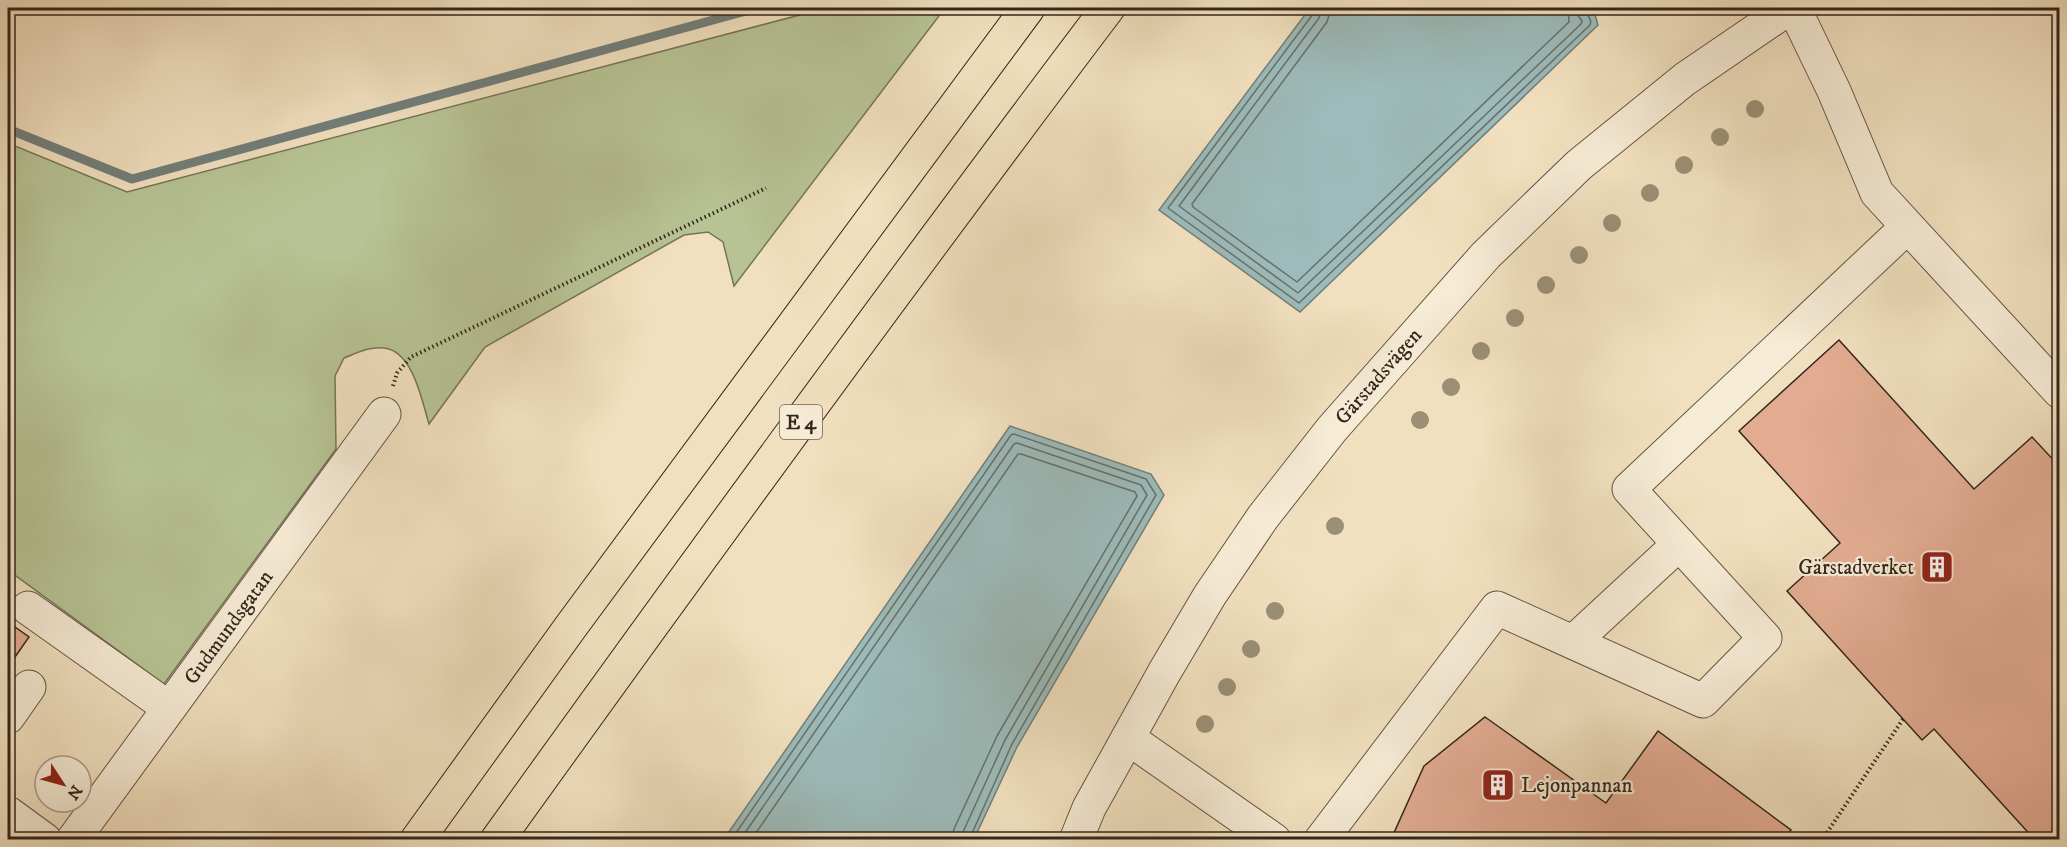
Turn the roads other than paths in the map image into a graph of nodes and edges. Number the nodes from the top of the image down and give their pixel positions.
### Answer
1 (1028, 8) edge
2 (1108, 8) edge
3 (1789, 8) edge
4 (1794, 8) edge
5 (1906, 227) junction
6 (2060, 392) edge
7 (384, 414) road end
8 (1679, 544) junction
9 (28, 608) dead end
10 (1573, 642) junction
11 (29, 687) dead end
12 (169, 708) junction
13 (8, 717) edge
14 (1128, 738) junction
15 (8, 813) edge
16 (45, 840) edge
17 (73, 840) edge
18 (417, 840) edge
19 (497, 840) edge
20 (1076, 840) edge
21 (1274, 840) edge
22 (1321, 840) edge

1 - 18 highway
2 - 19 highway, E 4
3 - 14 street, Gärstadsvägen
4 - 5 street
5 - 6 street
5 - 8 street
7 - 12 street, Gudmundsgatan
8 - 10 street
8 - 10 street
9 - 12 street
10 - 22 street
11 - 13 street
12 - 17 street, Gudmundsgatan
14 - 20 street, Gärstadsvägen
14 - 21 street
15 - 16 street

